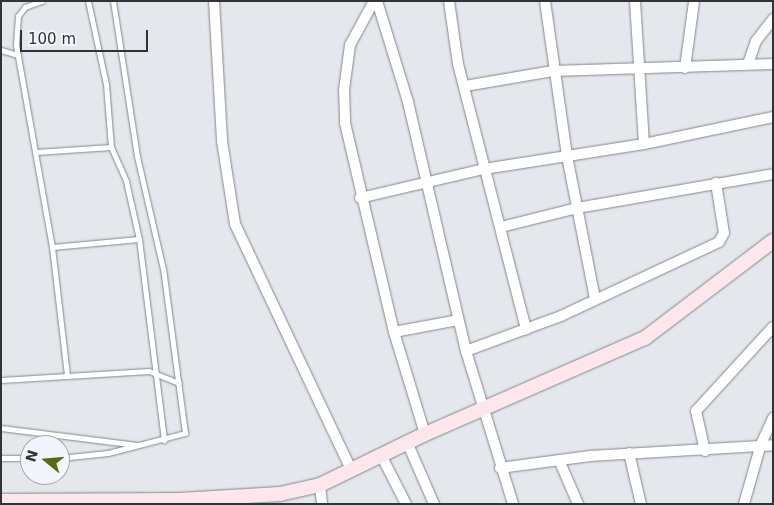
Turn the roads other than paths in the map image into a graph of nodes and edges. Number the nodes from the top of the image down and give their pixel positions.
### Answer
1 (42, 1) edge
2 (88, 1) edge
3 (113, 1) edge
4 (214, 1) edge
5 (375, 1) edge
6 (449, 1) edge
7 (545, 1) edge
8 (635, 1) edge
9 (694, 1) edge
10 (773, 19) edge
11 (1, 50) edge
12 (17, 55) junction
13 (748, 64) junction
14 (773, 64) edge
15 (685, 68) junction
16 (637, 69) junction
17 (553, 71) junction
18 (465, 86) junction
19 (773, 117) edge
20 (644, 144) junction
21 (111, 148) junction
22 (36, 152) junction
23 (567, 156) junction
24 (484, 169) junction
25 (773, 174) edge
26 (424, 182) junction
27 (716, 183) junction
28 (360, 198) junction
29 (577, 208) junction
30 (501, 227) junction
31 (139, 239) junction
32 (773, 241) edge
33 (52, 247) junction
34 (595, 299) junction
35 (458, 320) junction
36 (773, 327) edge
37 (526, 329) junction
38 (394, 332) junction
39 (466, 351) junction
40 (159, 373) junction
41 (68, 374) junction
42 (1, 380) edge
43 (179, 383) junction
44 (484, 411) junction
45 (773, 418) edge
46 (1, 428) edge
47 (425, 434) junction
48 (164, 440) junction
49 (761, 444) junction
50 (138, 445) junction
51 (773, 445) edge
52 (395, 448) junction
53 (705, 451) junction
54 (629, 453) junction
55 (70, 457) edge
56 (1, 458) edge
57 (20, 458) edge
58 (559, 460) junction
59 (500, 468) junction
60 (352, 469) junction
61 (320, 485) junction
62 (1, 501) edge
63 (58, 502) edge
64 (104, 502) edge
65 (180, 502) edge
66 (322, 504) edge
67 (406, 504) edge
68 (434, 504) edge
69 (513, 504) edge
70 (578, 504) edge
71 (642, 504) edge
72 (744, 504) edge

1 - 12 lane
2 - 21 lane
3 - 43 lane
4 - 60 street
5 - 26 street
5 - 28 street
6 - 18 street
7 - 17 street
8 - 16 street
9 - 15 street
10 - 13 street
11 - 12 lane
12 - 22 lane
13 - 14 street
13 - 15 street
15 - 16 street
16 - 17 street
16 - 20 street
17 - 18 street
17 - 23 street
18 - 24 street
19 - 20 street
20 - 23 street
21 - 22 lane
21 - 31 lane
22 - 33 lane
23 - 24 street
23 - 29 street
24 - 26 street
24 - 30 street
25 - 27 street
26 - 28 street
26 - 35 street
27 - 29 street
27 - 34 street
28 - 38 street
29 - 30 street
29 - 34 street
30 - 37 street
31 - 33 lane
31 - 40 lane
32 - 44 street
33 - 41 lane
34 - 37 street
35 - 38 street
35 - 39 street
36 - 53 street
37 - 39 street
38 - 47 street
39 - 44 street
40 - 41 lane
40 - 43 lane
40 - 48 lane
41 - 42 lane
43 - 48 lane
44 - 47 street
44 - 59 street
45 - 49 street
46 - 50 lane
47 - 52 street
48 - 50 lane
49 - 51 street
49 - 53 street
49 - 72 street
50 - 55 lane
52 - 60 street
52 - 67 street
52 - 68 street
53 - 54 street
54 - 58 street
54 - 71 street
56 - 57 lane
58 - 59 street
58 - 70 street
59 - 69 street
60 - 61 street
61 - 65 street
61 - 66 street
62 - 63 street
63 - 64 street
64 - 65 street

